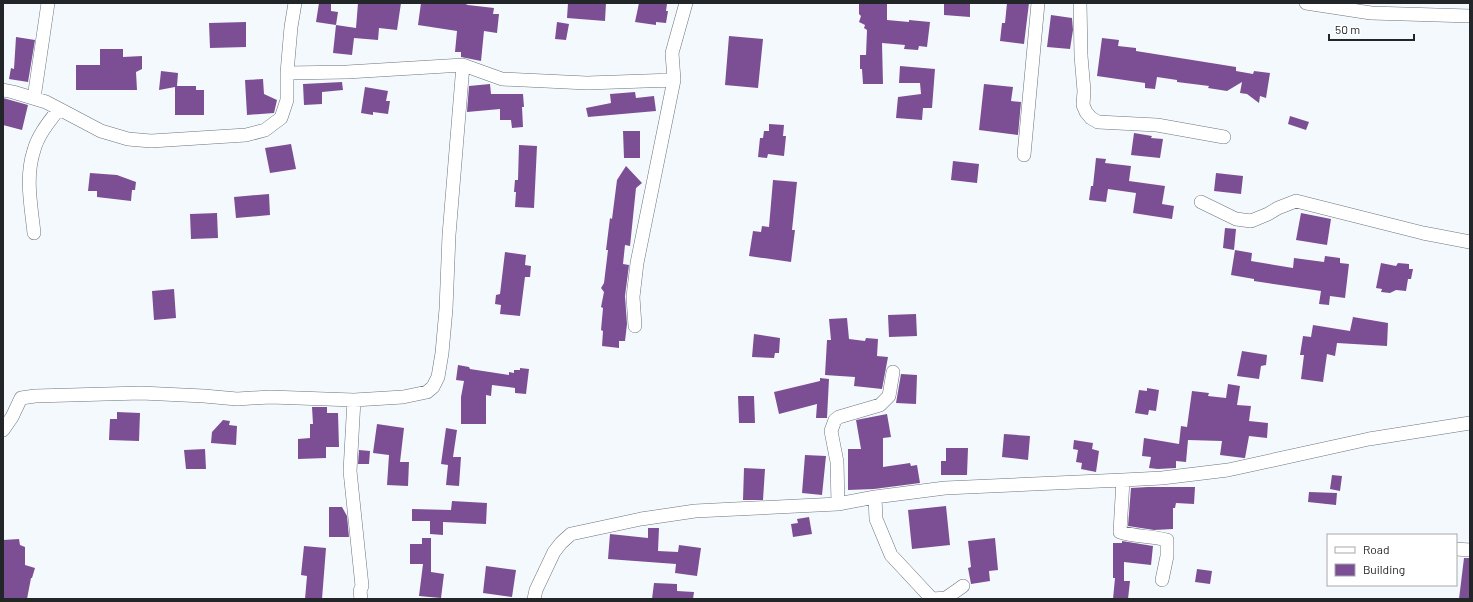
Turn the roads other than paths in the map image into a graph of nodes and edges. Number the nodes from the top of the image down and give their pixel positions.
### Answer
1 (48, 3) edge
2 (295, 3) edge
3 (686, 3) edge
4 (1038, 3) edge
5 (1080, 3) edge
6 (1306, 3) edge
7 (1371, 8) edge
8 (1470, 16) edge
9 (463, 65) junction
10 (287, 73) junction
11 (674, 80) junction
12 (3, 90) edge
13 (34, 98) junction
14 (58, 110) junction
15 (1224, 137) dead end
16 (1024, 155) dead end
17 (1201, 202) dead end
18 (34, 233) dead end
19 (1470, 242) edge
20 (635, 326) dead end
21 (893, 372) dead end
22 (354, 400) junction
23 (1470, 423) edge
24 (3, 430) edge
25 (1123, 480) junction
26 (875, 497) junction
27 (838, 504) junction
28 (1457, 549) edge
29 (1470, 550) edge
30 (1162, 580) dead end
31 (963, 586) dead end
32 (361, 599) edge
33 (534, 599) edge
34 (932, 599) edge

1 - 13 street
2 - 10 street
3 - 11 street
4 - 16 street
5 - 15 street
6 - 7 street
7 - 8 street
9 - 10 street
9 - 11 street
9 - 22 street
10 - 14 street
11 - 20 street
12 - 13 street
13 - 14 street
14 - 18 street
17 - 19 street
21 - 27 street
22 - 24 street
22 - 32 street
23 - 25 street
25 - 26 street
25 - 30 street
26 - 27 street
26 - 34 street
27 - 33 street
28 - 29 street
31 - 34 street

